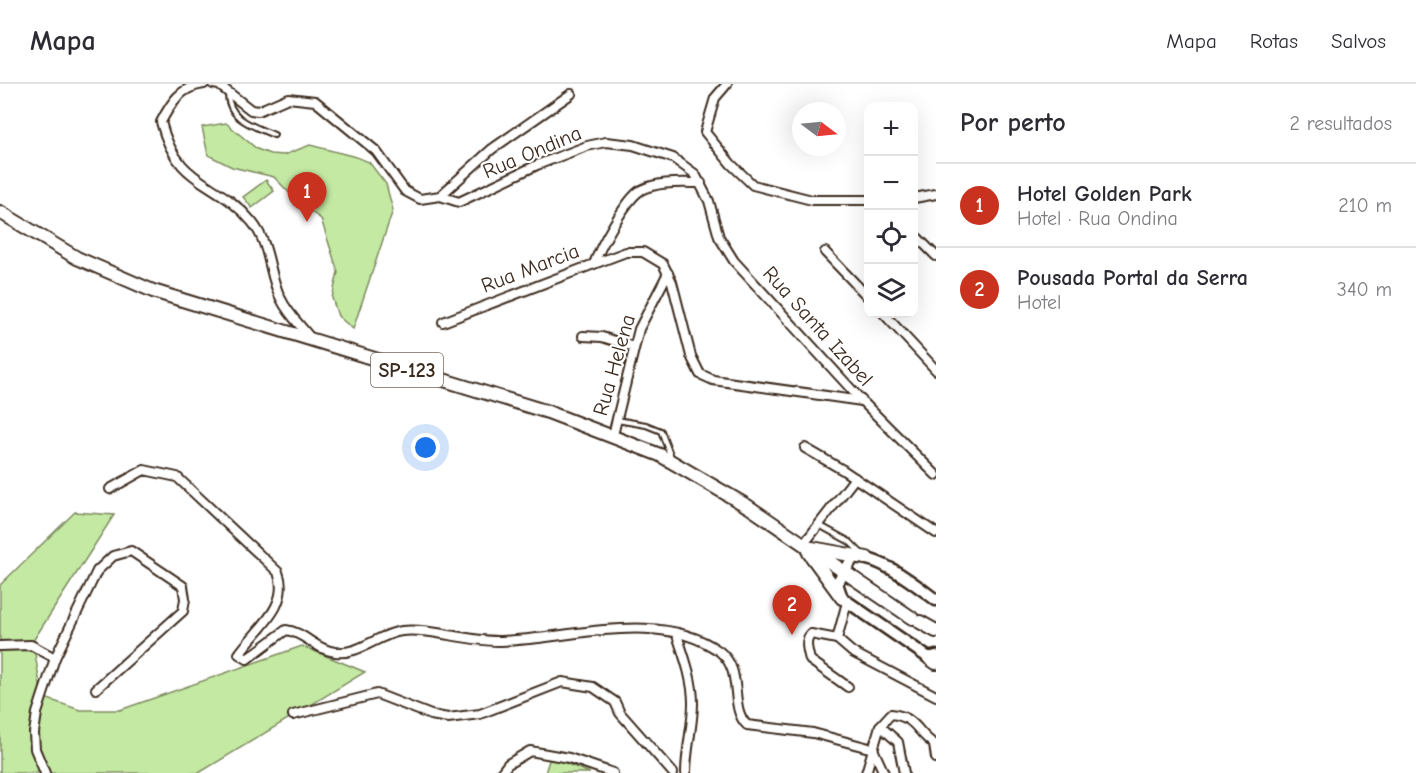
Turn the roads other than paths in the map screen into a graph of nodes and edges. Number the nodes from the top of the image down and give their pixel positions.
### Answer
1 (204, 84) edge
2 (213, 84) edge
3 (727, 84) edge
4 (228, 92) junction
5 (571, 94) dead end
6 (274, 135) dead end
7 (700, 183) junction
8 (936, 194) edge
9 (440, 196) junction
10 (918, 197) edge
11 (864, 200) edge
12 (0, 212) edge
13 (918, 238) dead end
14 (825, 252) dead end
15 (936, 256) edge
16 (594, 264) junction
17 (668, 273) junction
18 (864, 293) edge
19 (888, 318) edge
20 (443, 322) dead end
21 (583, 336) dead end
22 (313, 341) junction
23 (634, 347) junction
24 (936, 370) edge
25 (862, 401) junction
26 (616, 419) junction
27 (613, 435) junction
28 (805, 448) dead end
29 (672, 462) junction
30 (936, 475) edge
31 (855, 478) junction
32 (110, 489) dead end
33 (818, 525) junction
34 (936, 533) edge
35 (804, 546) junction
36 (866, 558) junction
37 (843, 570) junction
38 (845, 600) junction
39 (936, 600) edge
40 (936, 630) edge
41 (677, 634) junction
42 (837, 639) junction
43 (0, 646) edge
44 (55, 658) junction
45 (934, 659) edge
46 (848, 687) dead end
47 (96, 689) dead end
48 (936, 696) edge
49 (293, 715) dead end
50 (879, 726) junction
51 (935, 745) edge
52 (873, 749) junction
53 (936, 758) edge
54 (45, 773) edge
55 (501, 773) edge
56 (613, 773) edge
57 (673, 773) edge
58 (686, 773) edge
59 (866, 773) edge
60 (884, 773) edge
61 (904, 773) edge

1 - 22 street
2 - 4 street, Rua Ondina
3 - 11 street
4 - 6 lane
4 - 9 street, Rua Ondina
5 - 9 street, Rua Ondina
7 - 9 street, Rua Ondina
7 - 16 street, Rua Marcia
7 - 25 street, Rua Santa Izabel
8 - 10 street
12 - 22 main road, SP-123
13 - 15 street
14 - 18 street
16 - 17 street
16 - 20 street, Rua Marcia
17 - 23 street, Rua Helena
17 - 25 street
19 - 24 street
21 - 23 street
22 - 27 main road, SP-123
23 - 26 street, Rua Helena
25 - 30 street, Rua Santa Izabel
26 - 27 street, Rua Helena
26 - 29 lane
27 - 29 main road, SP-123
28 - 31 street
29 - 35 main road, SP-123
31 - 33 street
31 - 34 street
32 - 41 street
33 - 35 street
33 - 36 lane
35 - 36 main road
35 - 37 main road, SP-123
35 - 38 main road
36 - 37 street
36 - 39 street
37 - 38 street
37 - 40 main road, SP-123
38 - 42 street
38 - 45 street
41 - 52 street
41 - 58 street
42 - 46 street
42 - 48 street
43 - 44 street
44 - 47 street
44 - 54 street
49 - 57 street
50 - 51 street
50 - 52 street
50 - 61 street
51 - 53 street
52 - 59 street
52 - 60 street
55 - 56 street

